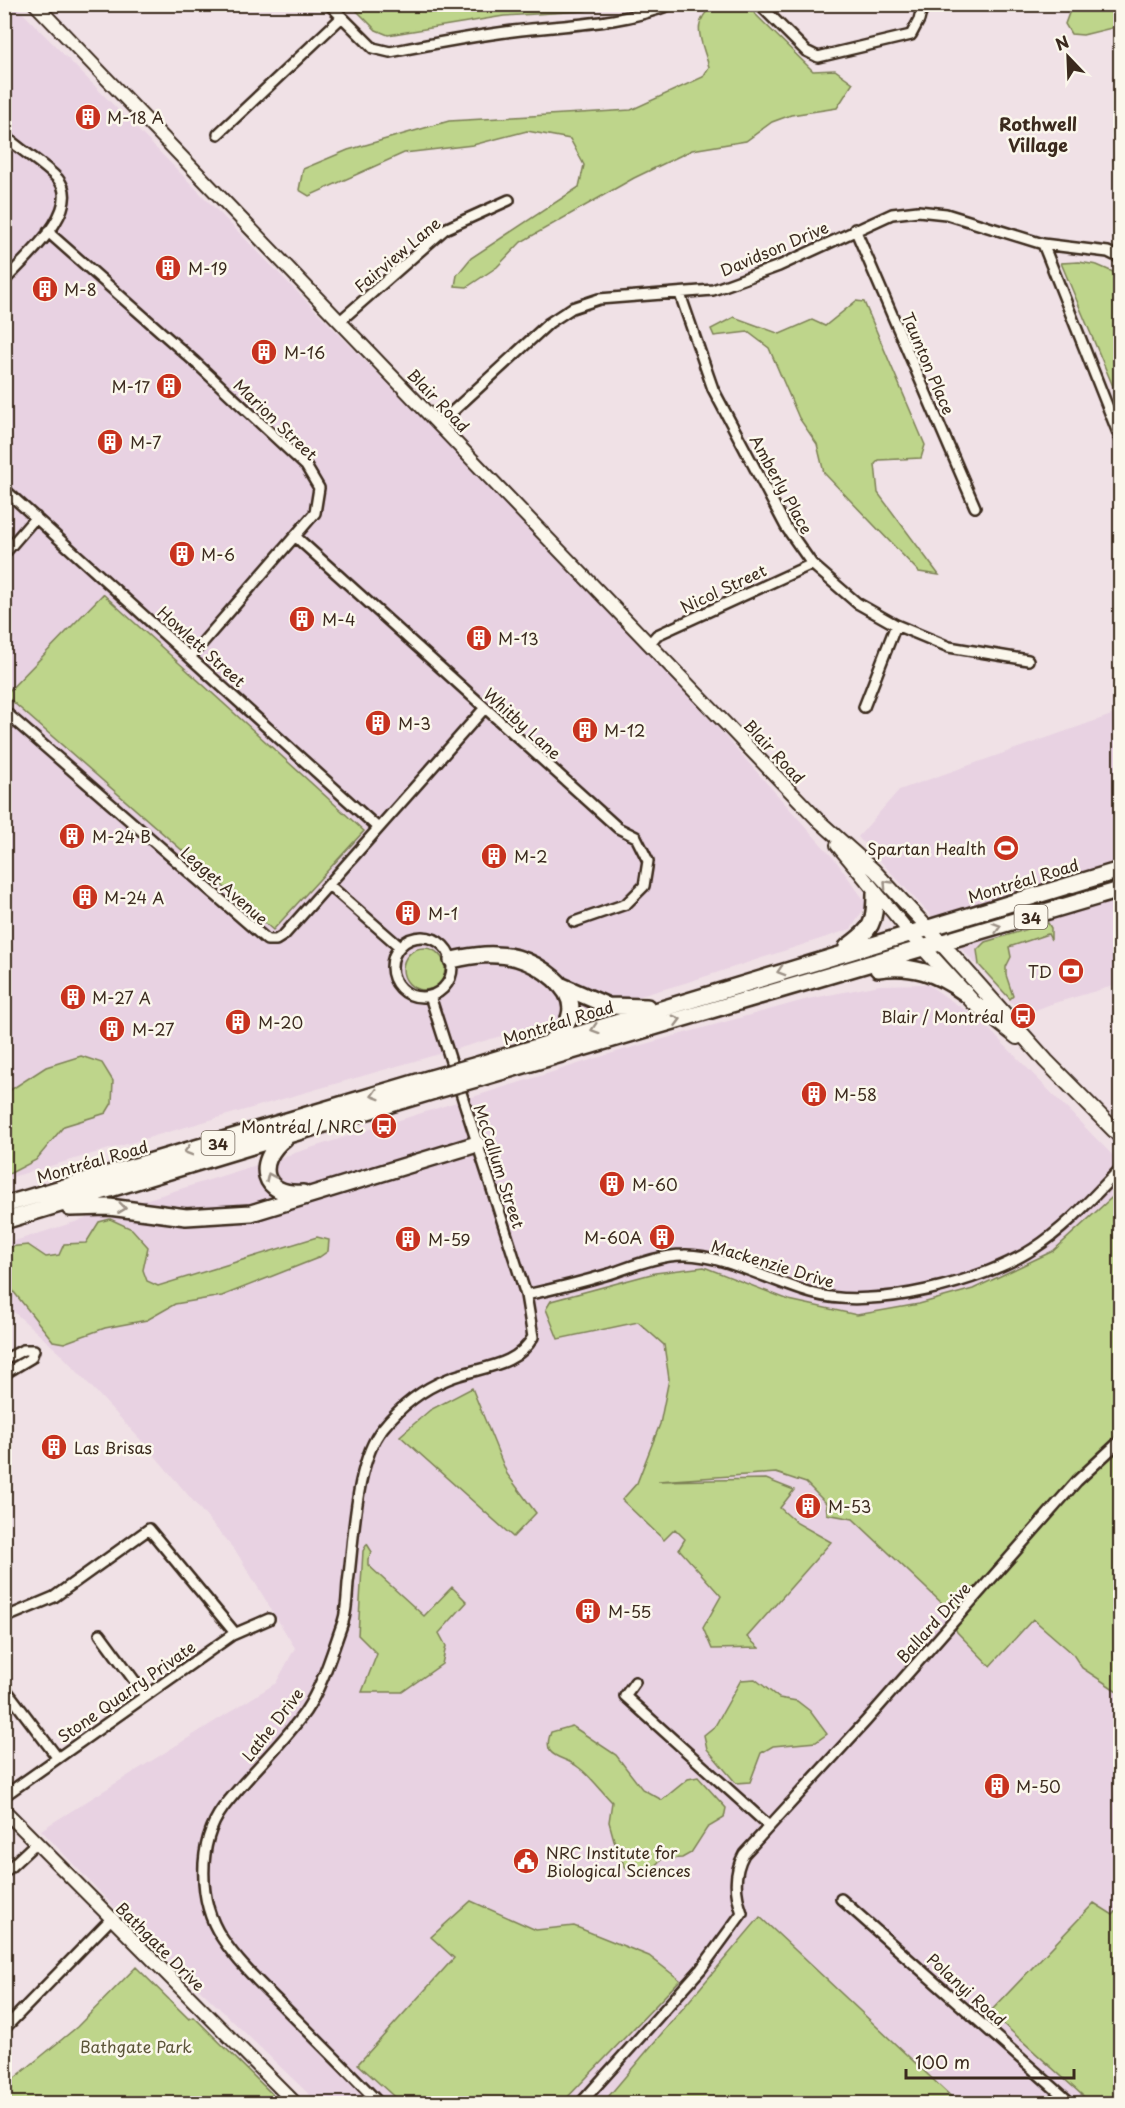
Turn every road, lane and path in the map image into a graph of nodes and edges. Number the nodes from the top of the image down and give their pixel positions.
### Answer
1 (35, 4) edge
2 (329, 4) edge
3 (672, 4) edge
4 (759, 4) edge
5 (923, 4) edge
6 (341, 18) junction
7 (4, 135) edge
8 (218, 135) dead end
9 (509, 200) dead end
10 (855, 230) junction
11 (48, 232) junction
12 (1044, 244) junction
13 (1120, 258) edge
14 (4, 281) edge
15 (680, 294) junction
16 (340, 321) junction
17 (439, 424) junction
18 (1120, 438) edge
19 (4, 489) edge
20 (975, 507) dead end
21 (36, 517) junction
22 (296, 537) junction
23 (4, 554) edge
24 (812, 564) junction
25 (896, 625) junction
26 (650, 643) junction
27 (191, 656) junction
28 (1028, 660) dead end
29 (864, 707) dead end
30 (484, 709) junction
31 (4, 711) edge
32 (818, 820) junction
33 (377, 827) junction
34 (1120, 870) edge
35 (329, 885) junction
36 (1120, 890) edge
37 (875, 893) junction
38 (574, 922) dead end
39 (927, 927) junction
40 (910, 933) junction
41 (941, 943) junction
42 (400, 946) junction
43 (924, 948) junction
44 (837, 954) junction
45 (452, 960) junction
46 (833, 975) junction
47 (560, 986) junction
48 (965, 993) junction
49 (430, 996) junction
50 (674, 1005) junction
51 (549, 1043) junction
52 (1046, 1060) junction
53 (479, 1071) junction
54 (433, 1085) junction
55 (290, 1134) junction
56 (1120, 1136) edge
57 (477, 1144) junction
58 (1120, 1169) edge
59 (315, 1192) junction
60 (4, 1205) edge
61 (43, 1210) junction
62 (4, 1221) edge
63 (526, 1295) junction
64 (528, 1345) joint
65 (4, 1360) edge
66 (4, 1374) edge
67 (1120, 1441) edge
68 (4, 1618) edge
69 (269, 1619) dead end
70 (235, 1633) junction
71 (100, 1634) dead end
72 (635, 1682) dead end
73 (4, 1687) edge
74 (145, 1695) junction
75 (57, 1757) junction
76 (4, 1796) edge
77 (4, 1810) edge
78 (769, 1826) junction
79 (36, 1844) junction
80 (4, 1873) edge
81 (842, 1899) dead end
82 (111, 1919) junction
83 (4, 2029) edge
84 (296, 2103) edge
85 (380, 2103) edge
86 (580, 2103) edge
87 (1072, 2103) edge

1 - 16 street, Blair Road
2 - 6 street
3 - 6 street
4 - 5 street
6 - 8 street
7 - 11 street
9 - 16 street, Fairview Lane
10 - 12 street, Davidson Drive
10 - 15 street, Davidson Drive
10 - 20 street, Taunton Place
11 - 14 street
11 - 22 street, Marion Street
12 - 13 street, Davidson Drive
12 - 18 street
15 - 17 street, Davidson Drive
15 - 24 street, Amberly Place
16 - 17 street, Blair Road
17 - 26 street, Blair Road
19 - 21 street, Howlett Street
21 - 23 street
21 - 27 street, Howlett Street
22 - 27 street, Marion Street
22 - 30 street, Whitby Lane
24 - 25 street, Amberly Place
24 - 26 street, Nicol Street
25 - 28 street, Amberly Place
25 - 29 street
26 - 32 street, Blair Road
27 - 33 street, Howlett Street
30 - 33 street, Legget Avenue
30 - 38 street, Whitby Lane
31 - 35 street, Legget Avenue
32 - 37 street, Blair Road
39 -> 32 street, Blair Road
33 - 35 street, Legget Avenue
34 - 39 main road, Montréal Road / 34
35 - 42 street
41 -> 36 main road, Montréal Road / 34
37 - 40 street, Blair Road
37 - 44 main road
39 - 40 main road, Montréal Road / 34
39 - 41 main road, Blair Road
40 - 43 main road, Blair Road
40 - 44 main road, Montréal Road / 34
41 - 43 main road, Montréal Road / 34
41 - 52 main road, Blair Road
42 - 45 street
42 - 49 street
43 - 46 main road, Montréal Road / 34
43 - 48 main road, Blair Road
44 -> 50 main road, Montréal Road / 34
45 - 47 main road
45 - 49 street
46 - 48 main road
53 -> 46 main road, Montréal Road / 34
47 - 50 main road
47 - 51 main road
48 - 52 main road, Blair Road
49 - 57 street, McCallum Street
50 -> 51 main road, Montréal Road / 34
51 - 53 main road, Montréal Road / 34
52 - 56 main road, Blair Road
53 - 54 main road, Montréal Road / 34, bridge
54 - 55 main road, Montréal Road / 34
54 -> 60 main road, Montréal Road / 34
59 -> 55 main road
55 - 61 main road, Montréal Road / 34
57 - 59 main road
57 - 63 street, McCallum Street
58 - 63 street, Mackenzie Drive
61 -> 59 main road
61 - 62 main road, Montréal Road / 34
63 - 64 street, McCallum Street
64 - 85 street, Lathe Drive
65 - 66 street
67 - 78 street, Ballard Drive
68 - 70 street
69 - 70 street, Stone Quarry Private
70 - 74 street, Stone Quarry Private
71 - 74 street
72 - 78 street
73 - 75 street
74 - 75 street, Stone Quarry Private
75 - 76 street, Stone Quarry Private
77 - 79 street, Bathgate Drive
78 - 86 street
79 - 80 street
79 - 82 street, Bathgate Drive
81 - 87 street, Polanyi Road
82 - 83 street
82 - 84 street, Bathgate Drive

